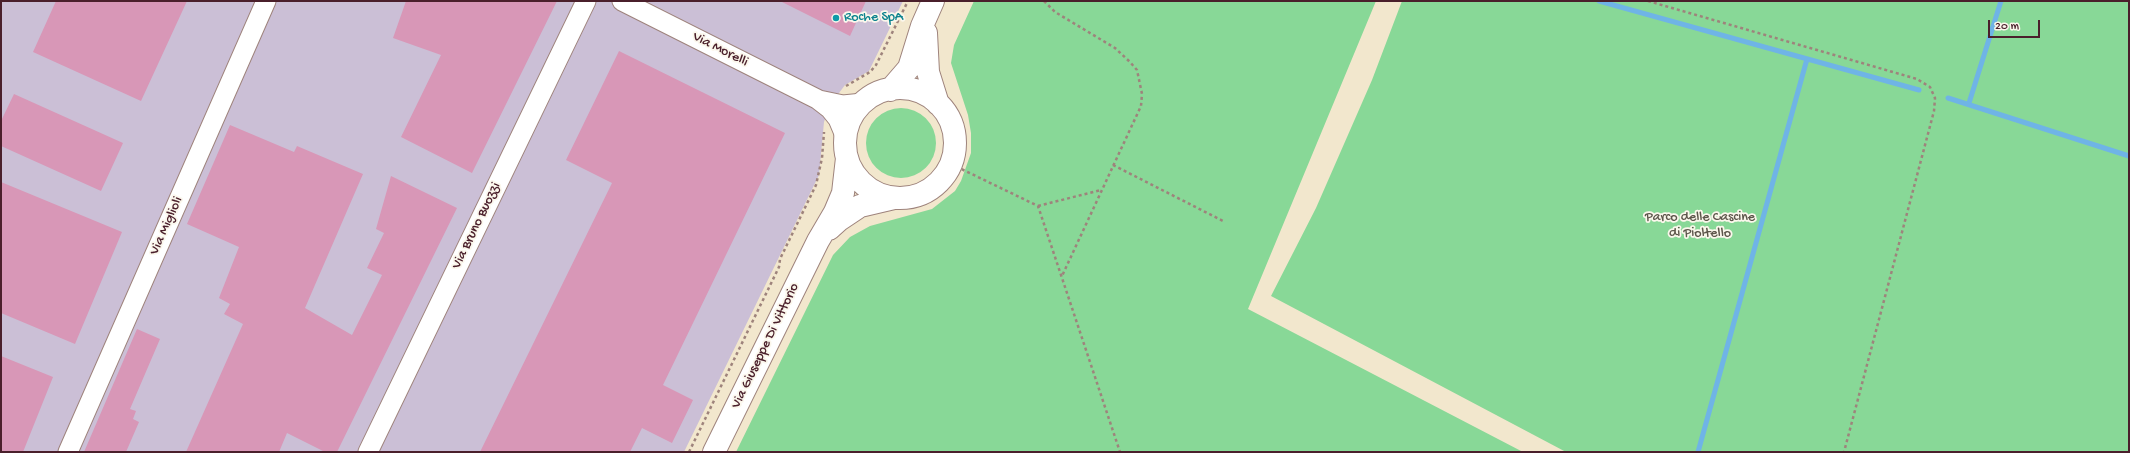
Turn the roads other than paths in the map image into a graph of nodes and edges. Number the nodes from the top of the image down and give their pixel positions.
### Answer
1 (266, 1) edge
2 (586, 1) edge
3 (622, 1) edge
4 (930, 6) edge
5 (890, 90) junction
6 (863, 103) junction
7 (827, 104) junction
8 (938, 104) junction
9 (847, 148) junction
10 (895, 198) junction
11 (818, 241) junction
12 (68, 452) edge
13 (368, 452) edge
14 (714, 452) edge

1 - 12 street, Via Miglioli
2 - 13 street, Via Bruno Buozzi
3 - 7 street, Via Morelli
4 - 5 main road
4 - 8 main road
5 - 6 main road
5 - 8 main road
6 - 7 street, Via Morelli
6 - 9 main road
7 - 9 street, Via Morelli
8 - 10 main road
9 - 10 main road
9 - 11 main road, Via Giuseppe Di Vittorio
10 - 11 main road, Via Giuseppe Di Vittorio
11 - 14 main road, Via Giuseppe Di Vittorio

